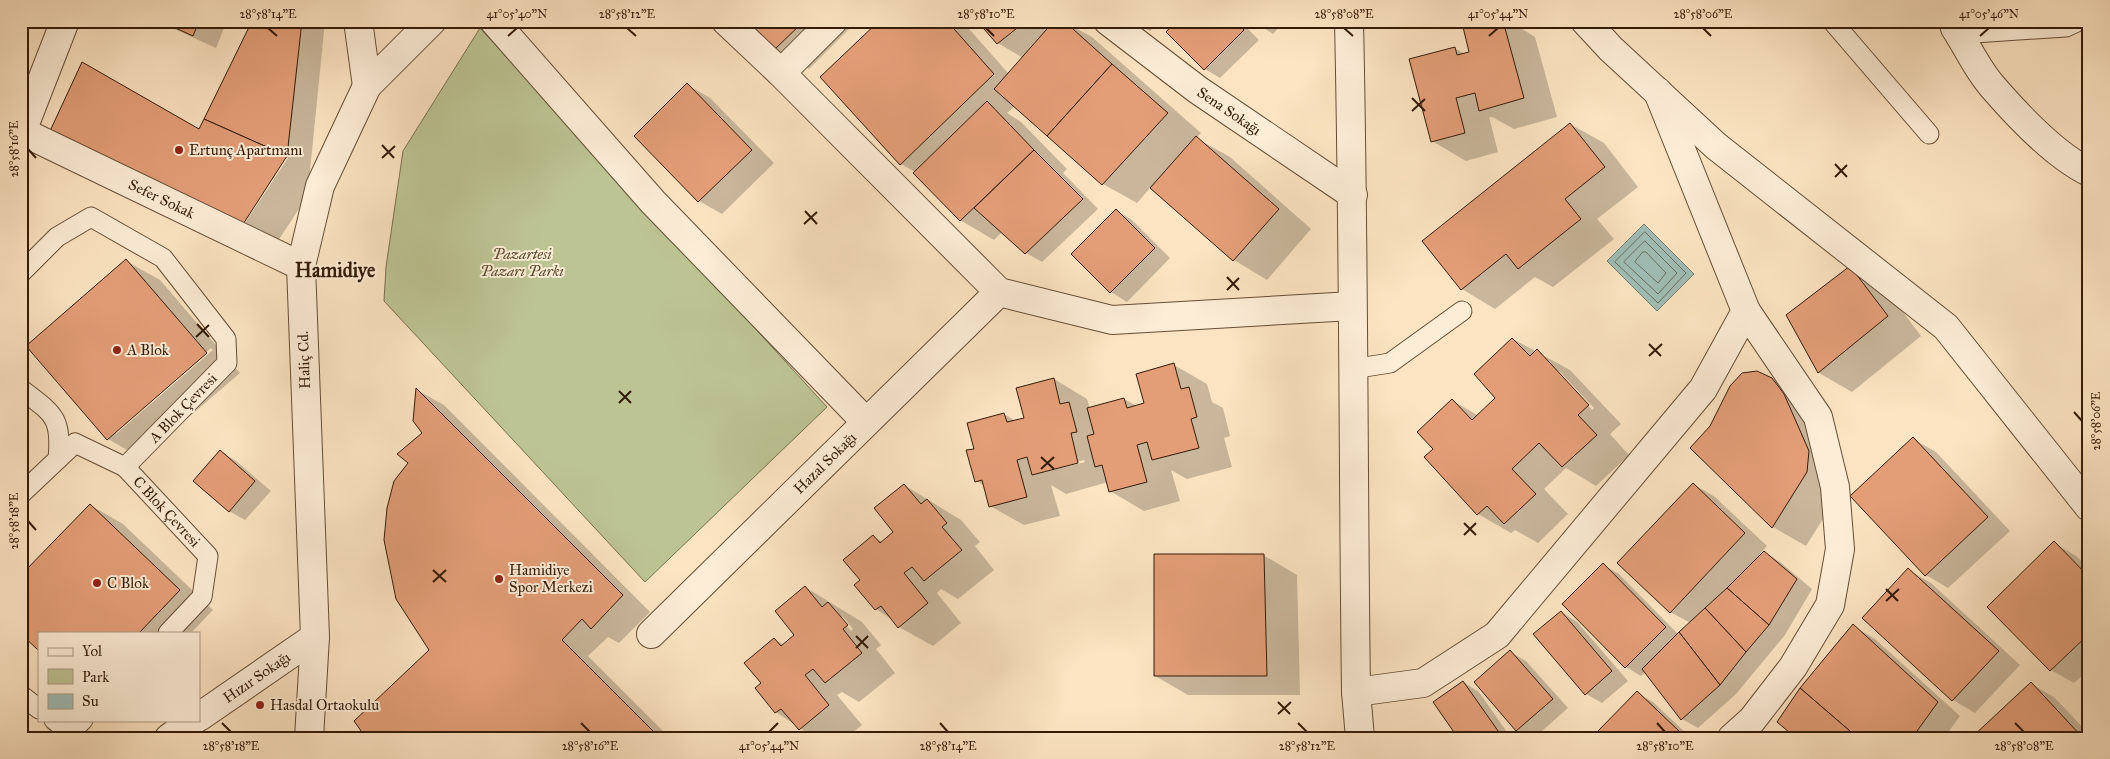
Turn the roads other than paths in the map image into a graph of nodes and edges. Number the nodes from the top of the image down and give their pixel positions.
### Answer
1 (65, 21) edge
2 (358, 21) edge
3 (432, 21) edge
4 (494, 21) edge
5 (726, 21) edge
6 (833, 21) edge
7 (1108, 21) edge
8 (1349, 21) edge
9 (1585, 21) edge
10 (1832, 21) edge
11 (2079, 21) edge
12 (1956, 28) edge
13 (781, 73) junction
14 (367, 86) junction
15 (1658, 92) junction
16 (22, 133) edge
17 (1929, 134) dead end
18 (2089, 172) edge
19 (1353, 195) junction
20 (301, 266) junction
21 (21, 273) edge
22 (999, 292) junction
23 (1352, 306) junction
24 (1462, 311) dead end
25 (1746, 311) junction
26 (1352, 369) junction
27 (21, 389) edge
28 (866, 422) junction
29 (58, 459) junction
30 (126, 467) junction
31 (21, 494) edge
32 (2089, 508) edge
33 (169, 632) edge
34 (651, 634) dead end
35 (315, 637) junction
36 (1356, 692) junction
37 (21, 695) edge
38 (38, 707) edge
39 (200, 716) edge
40 (60, 722) edge
41 (191, 722) edge
42 (76, 727) edge
43 (169, 738) edge
44 (309, 738) edge
45 (1360, 738) edge
46 (1732, 738) edge

1 - 16 street
2 - 14 street
3 - 14 street, Haliç Cd.
4 - 28 street
5 - 13 street
6 - 13 street
7 - 19 street, Sena Sokağı
8 - 19 street
9 - 15 street
10 - 17 lane
11 - 12 lane
12 - 18 street
13 - 22 street
14 - 20 street, Haliç Cd.
15 - 25 street
15 - 32 street
16 - 20 street, Sefer Sokak
19 - 23 street
20 - 35 street, Haliç Cd.
21 - 30 lane, A Blok Çevresi
22 - 23 street
22 - 28 street, Hazal Sokağı
23 - 26 street
24 - 26 lane
25 - 36 street
25 - 46 street
26 - 36 street
27 - 29 lane
28 - 34 street, Hazal Sokağı
29 - 30 lane
29 - 31 lane
30 - 33 lane, C Blok Çevresi
35 - 39 street, Hızır Sokağı
35 - 44 street, Haliç Cd.
36 - 45 street
37 - 38 lane
40 - 42 lane
41 - 43 street

